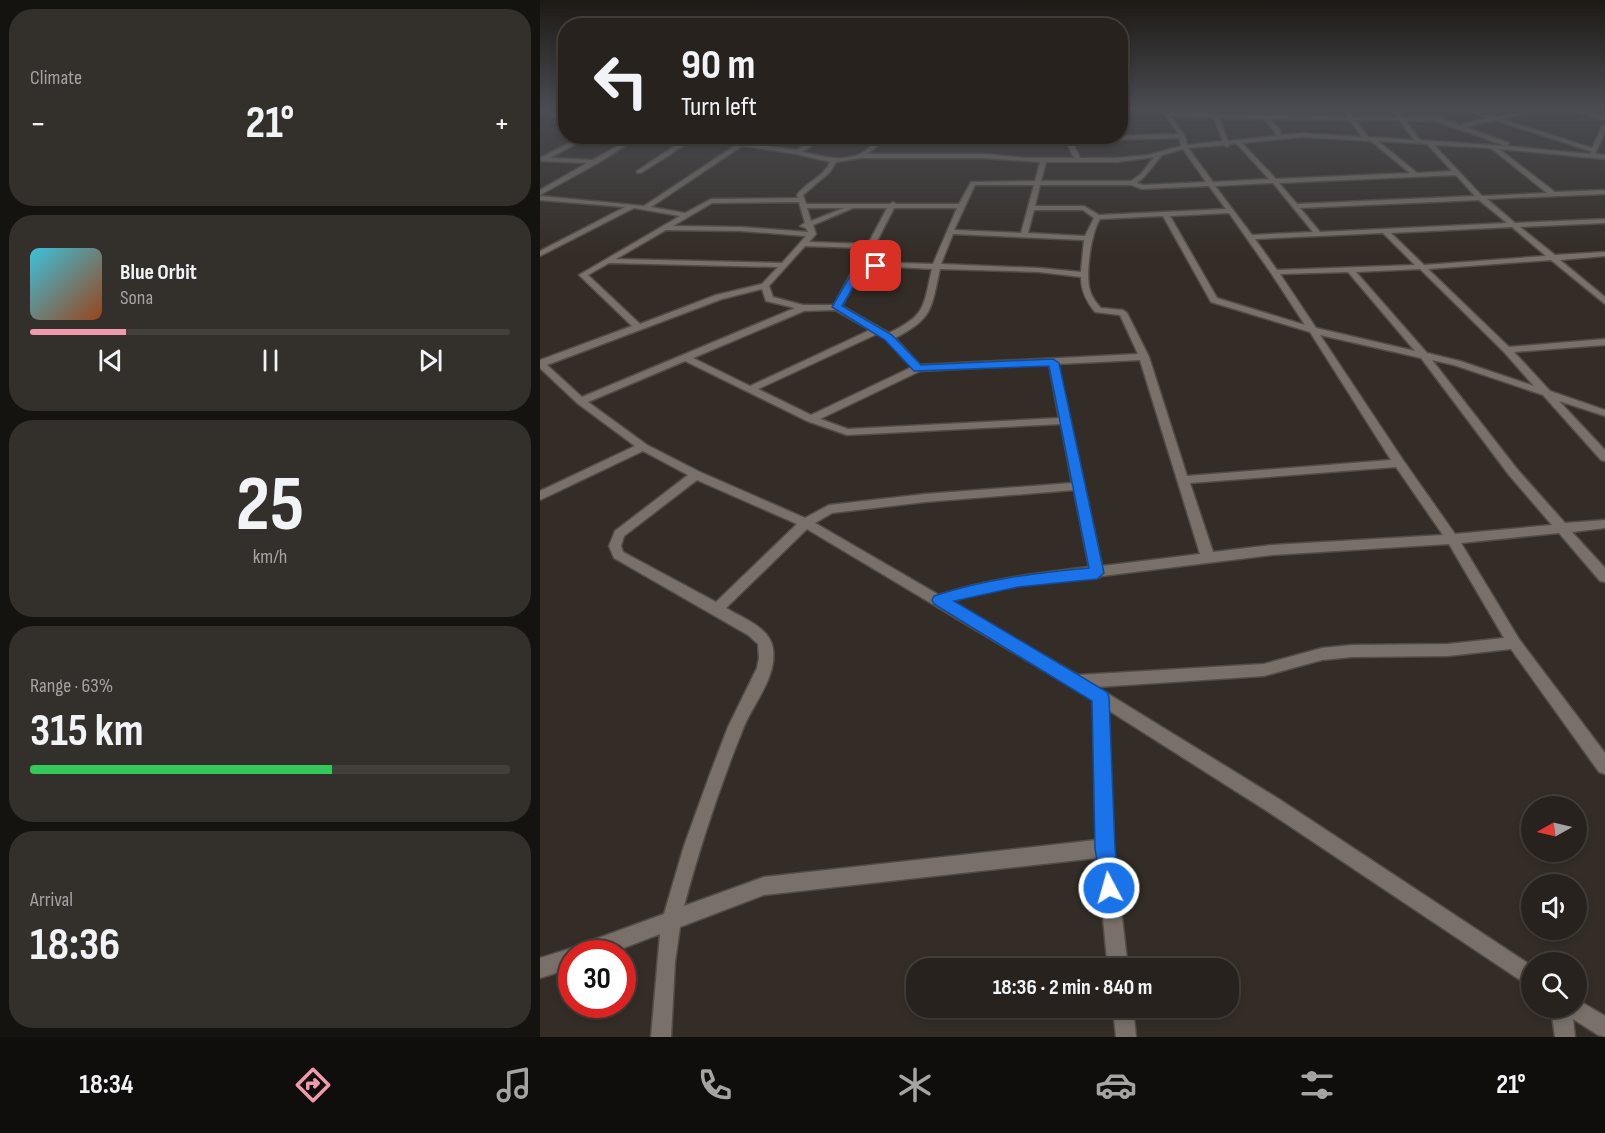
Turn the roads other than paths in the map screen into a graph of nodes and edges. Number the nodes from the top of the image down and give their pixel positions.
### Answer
1 (606, 156) edge
2 (662, 156) edge
3 (723, 156) edge
4 (817, 156) edge
5 (858, 156) edge
6 (989, 156) edge
7 (1076, 156) edge
8 (1151, 156) edge
9 (1157, 156) edge
10 (1193, 156) edge
11 (1251, 156) edge
12 (1392, 156) edge
13 (1441, 156) edge
14 (1505, 156) edge
15 (541, 159) edge
16 (833, 160) junction
17 (1042, 160) junction
18 (1078, 160) junction
19 (597, 162) junction
20 (639, 172) dead end
21 (1456, 173) junction
22 (1416, 175) junction
23 (1038, 182) junction
24 (1275, 182) junction
25 (1132, 183) junction
26 (1212, 186) junction
27 (1605, 192) edge
28 (540, 193) edge
29 (1553, 194) junction
30 (540, 198) edge
31 (1480, 198) junction
32 (802, 203) junction
33 (862, 204) junction
34 (894, 204) junction
35 (634, 206) junction
36 (963, 206) junction
37 (1296, 206) junction
38 (646, 207) junction
39 (1032, 208) junction
40 (1231, 211) junction
41 (685, 214) junction
42 (1165, 214) junction
43 (1098, 217) junction
44 (1605, 221) edge
45 (809, 223) junction
46 (1512, 225) junction
47 (662, 228) junction
48 (793, 232) junction
49 (952, 232) junction
50 (1386, 232) junction
51 (812, 234) junction
52 (1318, 234) junction
53 (1024, 236) junction
54 (1250, 237) junction
55 (1088, 238) junction
56 (804, 244) junction
57 (872, 246) junction
58 (540, 254) edge
59 (1605, 254) edge
60 (1552, 259) junction
61 (607, 261) junction
62 (785, 265) junction
63 (937, 266) junction
64 (1422, 267) junction
65 (859, 268) junction
66 (1349, 268) junction
67 (1275, 272) junction
68 (1083, 276) junction
69 (765, 286) junction
70 (1601, 294) edge
71 (1605, 301) edge
72 (837, 307) junction
73 (802, 308) junction
74 (638, 327) junction
75 (877, 330) junction
76 (1312, 330) junction
77 (889, 337) junction
78 (1605, 342) edge
79 (1507, 350) junction
80 (1422, 353) junction
81 (1144, 357) junction
82 (686, 358) junction
83 (1053, 363) junction
84 (540, 364) edge
85 (918, 368) junction
86 (750, 389) junction
87 (1544, 392) junction
88 (581, 400) junction
89 (1605, 413) edge
90 (811, 419) junction
91 (1066, 421) junction
92 (643, 447) junction
93 (1605, 457) edge
94 (1399, 463) junction
95 (696, 475) junction
96 (1184, 480) junction
97 (1079, 486) junction
98 (540, 496) edge
99 (806, 523) junction
100 (1605, 524) edge
101 (1563, 528) junction
102 (1452, 539) junction
103 (1208, 558) junction
104 (1097, 573) junction
105 (1605, 577) edge
106 (939, 600) junction
107 (717, 609) junction
108 (1514, 643) junction
109 (1076, 682) junction
110 (1101, 697) junction
111 (1605, 766) edge
112 (1105, 848) junction
113 (672, 920) junction
114 (619, 940) edge
115 (1117, 958) edge
116 (558, 962) edge
117 (540, 968) edge
118 (1521, 971) edge
119 (1587, 1016) edge
120 (1124, 1018) edge
121 (1562, 1018) edge
122 (1605, 1028) edge
123 (661, 1037) edge
124 (1126, 1037) edge
125 (1565, 1037) edge

1 - 19 street
2 - 20 street
3 - 38 street
4 - 16 street
5 - 16 street
6 - 17 street
7 - 18 street
8 - 18 street
9 - 25 street
10 - 26 street
11 - 24 street
12 - 22 street
13 - 21 street
14 - 29 street
15 - 19 street
16 - 32 street
17 - 18 street
17 - 23 street
19 - 28 street
21 - 22 street
21 - 31 street
22 - 24 street
23 - 25 street
23 - 36 street
23 - 39 street
24 - 26 street
24 - 37 street
25 - 26 street
26 - 40 street
27 - 29 street
29 - 31 street
30 - 35 street
31 - 37 street
31 - 46 street
32 - 33 street
32 - 41 street
32 - 45 street
33 - 34 street
33 - 45 street
34 - 36 street
34 - 57 street
35 - 38 street
35 - 58 street
36 - 49 street
37 - 52 street
38 - 41 street
39 - 43 street
39 - 53 street
40 - 42 street
40 - 54 street
41 - 47 street
42 - 43 street
42 - 76 street
43 - 55 street
44 - 46 street
45 - 48 street
45 - 51 street
46 - 50 street
46 - 60 street
47 - 48 street
47 - 61 street
48 - 51 street
49 - 53 street
49 - 63 street
50 - 52 street
50 - 64 street
51 - 56 street
52 - 54 street
53 - 55 street
54 - 67 street
55 - 68 street
56 - 57 street
56 - 62 street
57 - 65 street
59 - 60 street
60 - 64 street
60 - 70 street
61 - 62 street
61 - 74 street
62 - 69 street
63 - 65 street
63 - 68 street
63 - 77 street
64 - 66 street
64 - 79 street
65 - 72 street
66 - 67 street
66 - 80 street
67 - 76 street
68 - 81 street
69 - 73 street
69 - 74 street
70 - 71 street
72 - 73 street
72 - 75 street
73 - 82 street
74 - 84 street
75 - 77 street
75 - 86 street
76 - 80 street
76 - 94 street
77 - 85 street
78 - 79 street
79 - 87 street
80 - 87 street
80 - 101 street
81 - 83 street
81 - 96 street
82 - 86 street
82 - 88 street
83 - 85 street
83 - 91 street
84 - 88 street
85 - 90 street
86 - 90 street
87 - 89 street
87 - 93 street
88 - 92 street
90 - 91 street
91 - 97 street
92 - 95 street
92 - 98 street
94 - 96 street
94 - 102 street
95 - 99 street
95 - 107 street
96 - 103 street
97 - 99 street
97 - 104 street
99 - 106 street
99 - 107 street
100 - 101 street
101 - 102 street
101 - 105 street
102 - 103 street
102 - 108 street
103 - 104 street
104 - 106 street
106 - 109 street
107 - 113 street
108 - 109 street
108 - 111 street
109 - 110 street
110 - 112 street
110 - 118 street
112 - 113 street
112 - 115 street
113 - 114 street
113 - 123 street
116 - 117 street
119 - 122 street
120 - 124 street
121 - 125 street

